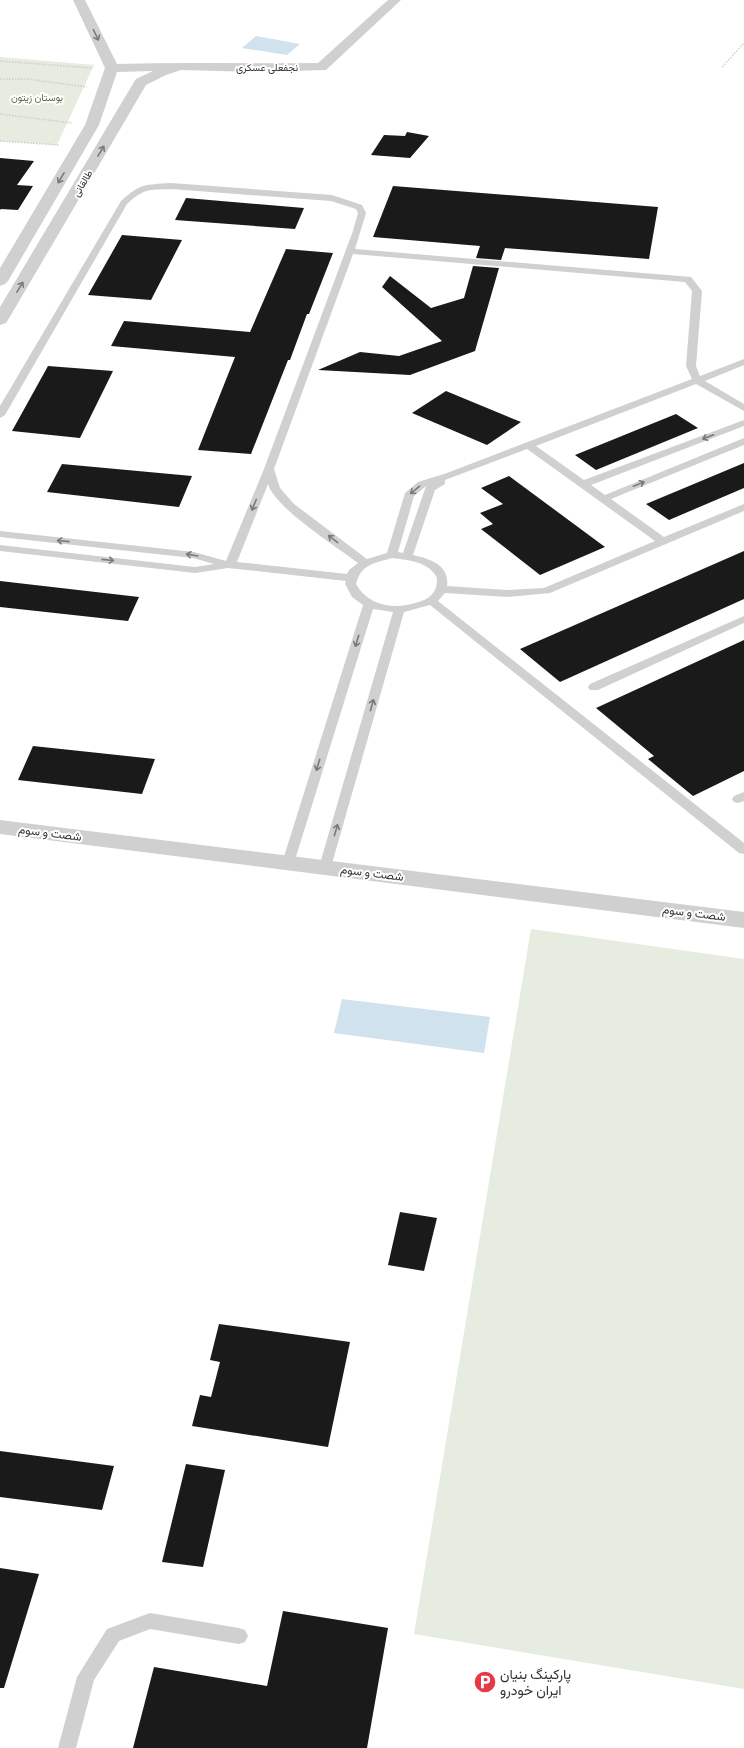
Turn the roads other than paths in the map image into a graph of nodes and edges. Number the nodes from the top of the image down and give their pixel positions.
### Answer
1 (79, 0) edge
2 (395, 0) edge
3 (180, 66) junction
4 (112, 68) junction
5 (350, 251) junction
6 (0, 281) edge
7 (0, 320) edge
8 (744, 362) edge
9 (697, 380) junction
10 (744, 408) edge
11 (0, 415) edge
12 (744, 423) edge
13 (744, 441) edge
14 (528, 446) junction
15 (269, 469) junction
16 (451, 475) junction
17 (583, 484) junction
18 (603, 499) junction
19 (744, 507) edge
20 (0, 534) edge
21 (663, 541) junction
22 (0, 548) edge
23 (392, 555) junction
24 (407, 556) junction
25 (364, 562) junction
26 (230, 565) junction
27 (350, 578) junction
28 (441, 589) junction
29 (432, 601) junction
30 (369, 604) junction
31 (399, 610) junction
32 (744, 619) edge
33 (594, 687) dead end
34 (0, 827) edge
35 (744, 850) edge
36 (288, 863) junction
37 (325, 867) junction
38 (744, 920) edge
39 (239, 1636) dead end
40 (67, 1748) edge

1 -> 4 street
2 - 3 street, نجفعلی عسکری
3 - 4 street, نجفعلی عسکری
7 -> 3 street, طالقانی
4 -> 6 street, طالقانی
5 - 9 lane
5 - 11 lane
5 - 15 lane
8 - 9 lane
9 - 10 lane
9 - 14 lane
12 -> 17 lane
18 -> 13 lane
14 - 16 lane
14 - 17 lane
25 -> 15 lane
15 -> 26 lane
16 -> 23 lane
16 - 24 lane
17 - 18 lane
18 - 21 lane
19 - 21 lane
26 -> 20 lane
21 - 28 lane
22 -> 26 lane
23 - 24 lane
23 - 25 lane
24 - 28 lane
25 - 27 lane
26 - 27 lane
27 - 30 lane
28 - 29 lane
29 - 31 lane
29 - 35 lane
30 - 31 lane
30 -> 36 lane
37 -> 31 lane
32 - 33 lane
34 - 36 street, شصت و سوم
36 - 37 street, شصت و سوم
37 - 38 street, شصت و سوم
39 - 40 lane

